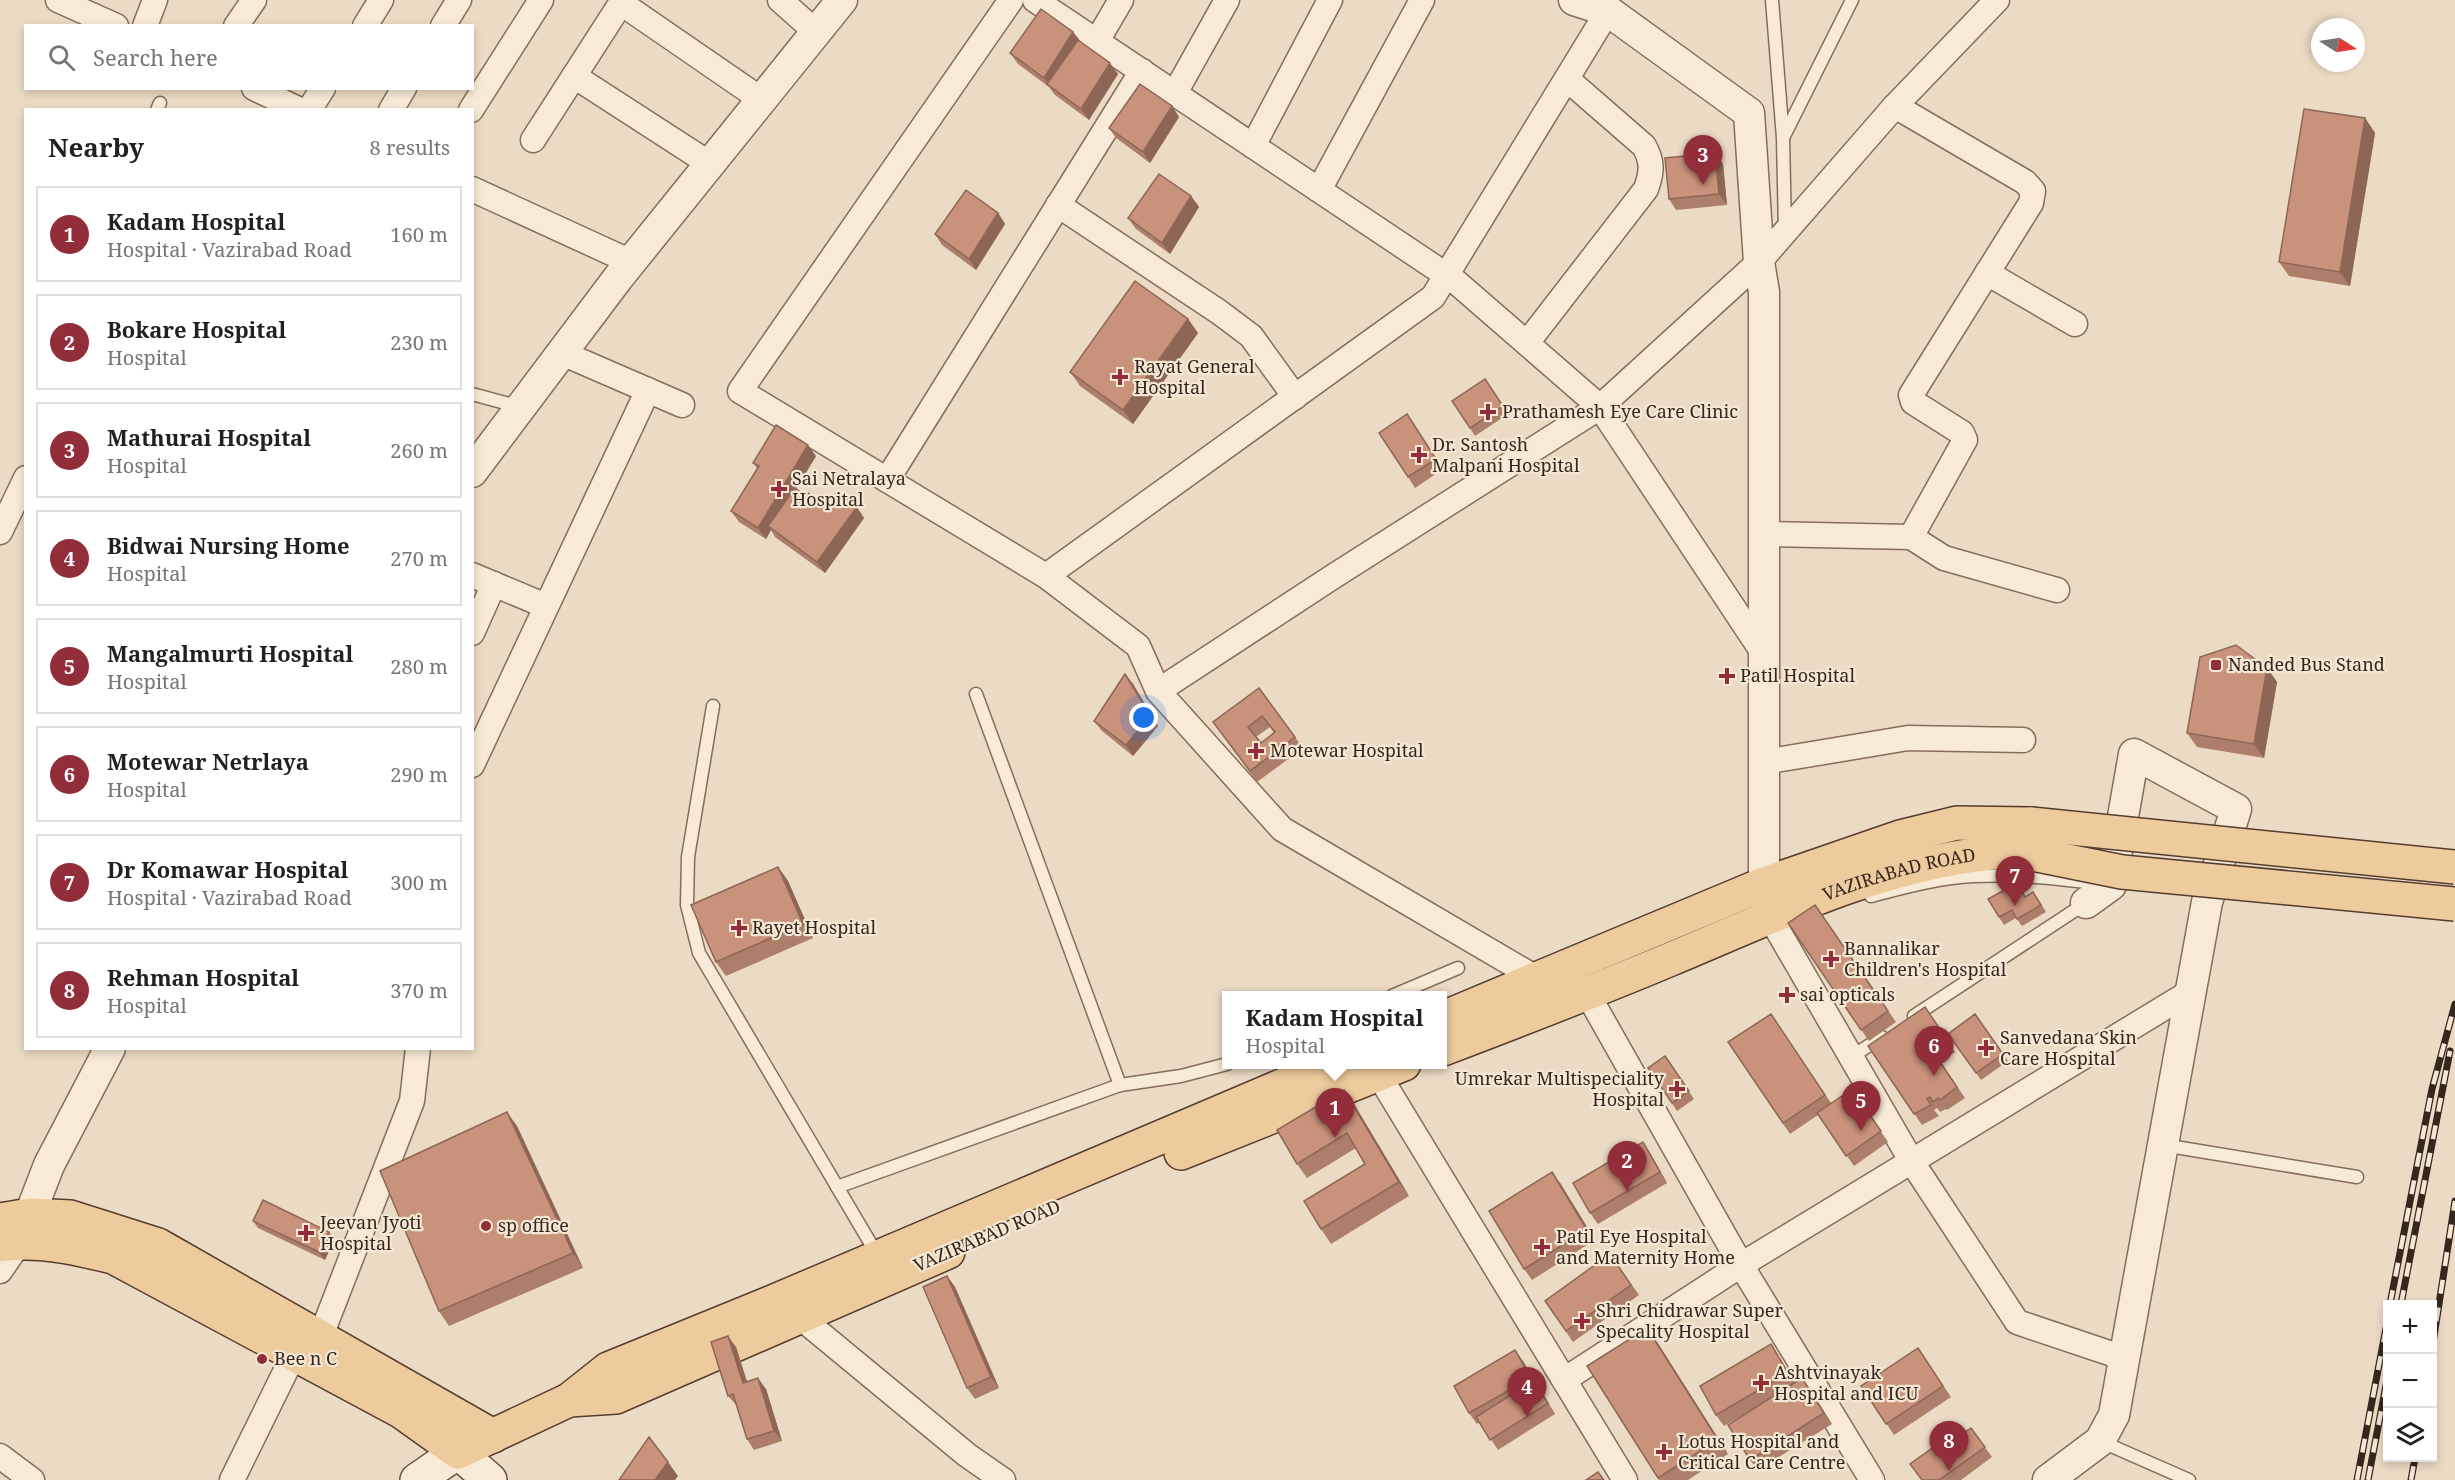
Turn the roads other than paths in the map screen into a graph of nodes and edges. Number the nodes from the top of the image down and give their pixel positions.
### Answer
1 (57, 0) edge
2 (155, 0) edge
3 (254, 0) edge
4 (381, 0) edge
5 (459, 0) edge
6 (541, 0) edge
7 (780, 0) edge
8 (842, 0) edge
9 (1011, 0) edge
10 (1035, 0) edge
11 (1120, 0) edge
12 (1227, 0) edge
13 (1330, 0) edge
14 (1422, 0) edge
15 (1574, 0) edge
16 (1772, 0) edge
17 (1852, 0) edge
18 (1998, 0) edge
19 (622, 1) edge
20 (1608, 11) junction
21 (111, 15) edge
22 (146, 24) edge
23 (237, 24) edge
24 (365, 24) edge
25 (444, 24) edge
26 (816, 32) junction
27 (1097, 41) junction
28 (1142, 71) junction
29 (574, 76) junction
30 (1566, 79) junction
31 (259, 90) edge
32 (322, 90) edge
33 (403, 90) edge
34 (1175, 93) junction
35 (762, 100) junction
36 (1895, 106) junction
37 (296, 108) edge
38 (310, 108) edge
39 (392, 108) edge
40 (472, 108) edge
41 (1783, 138) junction
42 (533, 141) dead end
43 (1253, 146) junction
44 (710, 164) junction
45 (474, 190) edge
46 (1319, 190) junction
47 (1058, 206) junction
48 (1785, 232) junction
49 (631, 262) junction
50 (1760, 262) junction
51 (1987, 273) junction
52 (1446, 275) junction
53 (2075, 324) dead end
54 (1527, 344) junction
55 (562, 352) junction
56 (648, 390) junction
57 (474, 395) edge
58 (1295, 397) junction
59 (682, 405) dead end
60 (521, 407) junction
61 (1600, 407) junction
62 (474, 469) edge
63 (887, 480) junction
64 (24, 482) edge
65 (0, 531) edge
66 (1764, 534) junction
67 (1911, 537) junction
68 (1046, 576) junction
69 (483, 579) edge
70 (2058, 590) dead end
71 (546, 606) junction
72 (474, 623) edge
73 (1764, 654) junction
74 (1158, 691) junction
75 (976, 694) dead end
76 (713, 706) dead end
77 (2023, 740) dead end
78 (474, 761) edge
79 (1764, 762) junction
80 (2030, 839) junction
81 (2455, 867) edge
82 (1764, 884) junction
83 (2111, 885) junction
84 (1856, 900) dead end
85 (2086, 903) joint
86 (2455, 904) edge
87 (1778, 924) junction
88 (1659, 928) junction
89 (1672, 959) junction
90 (1458, 968) dead end
91 (1536, 978) junction
92 (1404, 991) edge
93 (2190, 992) junction
94 (1587, 993) junction
95 (1447, 1016) edge
96 (1447, 1047) edge
97 (109, 1050) edge
98 (418, 1050) edge
99 (1851, 1057) junction
100 (1222, 1065) edge
101 (1324, 1069) edge
102 (1382, 1069) edge
103 (1385, 1069) edge
104 (1120, 1085) junction
105 (2163, 1145) junction
106 (1912, 1162) junction
107 (2357, 1177) dead end
108 (837, 1186) junction
109 (12, 1231) edge
110 (879, 1257) junction
111 (1741, 1265) junction
112 (0, 1271) edge
113 (800, 1317) junction
114 (308, 1351) junction
115 (2124, 1358) junction
116 (1563, 1380) junction
117 (569, 1400) junction
118 (494, 1436) junction
119 (2100, 1441) junction
120 (458, 1452) junction
121 (0, 1456) edge
122 (32, 1480) edge
123 (232, 1480) edge
124 (417, 1480) edge
125 (490, 1480) edge
126 (1003, 1480) edge
127 (1625, 1480) edge
128 (1872, 1480) edge
129 (2048, 1480) edge
130 (2190, 1480) edge

1 - 21 street
2 - 22 street
3 - 23 street
4 - 24 street
5 - 25 street
6 - 40 street
7 - 26 street
8 - 26 street
9 - 63 street
10 - 27 street
11 - 27 street
12 - 34 street
13 - 43 street
14 - 46 street
15 - 20 street
16 - 41 lane
17 - 41 lane
18 - 36 street
19 - 29 street
19 - 35 street
20 - 30 street
20 - 50 street
26 - 35 street
27 - 28 street
28 - 34 street
28 - 47 street
29 - 42 street
29 - 44 street
30 - 52 street
30 - 54 street
31 - 37 street
32 - 38 street
33 - 39 street
34 - 43 street
35 - 44 street
36 - 48 street
36 - 51 street
41 - 48 lane
43 - 46 street
44 - 49 street
45 - 49 street
46 - 52 street
47 - 58 street
47 - 63 street
48 - 50 street
49 - 55 street
50 - 61 street
50 - 66 street
51 - 53 street
51 - 67 street
52 - 54 street
52 - 58 street
54 - 61 street
55 - 56 street
55 - 60 street
56 - 59 street
56 - 71 street
57 - 60 lane
58 - 68 street
60 - 62 street
61 - 73 street
61 - 74 street
63 - 68 street
64 - 65 street
66 - 67 street
66 - 73 street
67 - 70 street
68 - 74 street
69 - 71 street
69 - 72 street
71 - 78 street
73 - 79 street
74 - 91 street
75 - 104 lane
76 - 108 lane
77 - 79 street
79 - 82 street
80 - 81 main road, VAZIRABAD ROAD, bridge
80 - 82 main road, VAZIRABAD ROAD
80 - 86 main road, VAZIRABAD ROAD, bridge
80 - 87 main road, VAZIRABAD ROAD
82 - 87 street
82 - 88 main road, VAZIRABAD ROAD
83 - 84 lane
83 - 85 street
83 - 93 street
85 - 99 lane
87 - 89 main road, VAZIRABAD ROAD
87 - 99 street
88 - 89 main road
88 - 91 main road, VAZIRABAD ROAD
89 - 94 main road, VAZIRABAD ROAD
90 - 92 lane
91 - 95 main road, VAZIRABAD ROAD
93 - 105 street
93 - 106 street
94 - 96 main road, VAZIRABAD ROAD
94 - 111 street
97 - 109 street
98 - 114 street
99 - 106 street
100 - 104 lane
101 - 110 main road, VAZIRABAD ROAD
102 - 113 main road, VAZIRABAD ROAD
103 - 116 street
104 - 108 lane
105 - 107 lane
105 - 115 street
106 - 111 street
106 - 115 street
108 - 110 lane
109 - 112 street
109 - 114 main road
110 - 117 main road, VAZIRABAD ROAD
111 - 116 street
111 - 128 street
113 - 117 main road, VAZIRABAD ROAD
113 - 126 street
114 - 118 main road
114 - 120 main road
114 - 123 street
115 - 119 street
116 - 127 street
117 - 118 main road, VAZIRABAD ROAD
118 - 120 main road, VAZIRABAD ROAD
119 - 129 street
119 - 130 lane
120 - 124 main road, VAZIRABAD ROAD
120 - 125 main road
121 - 122 street

